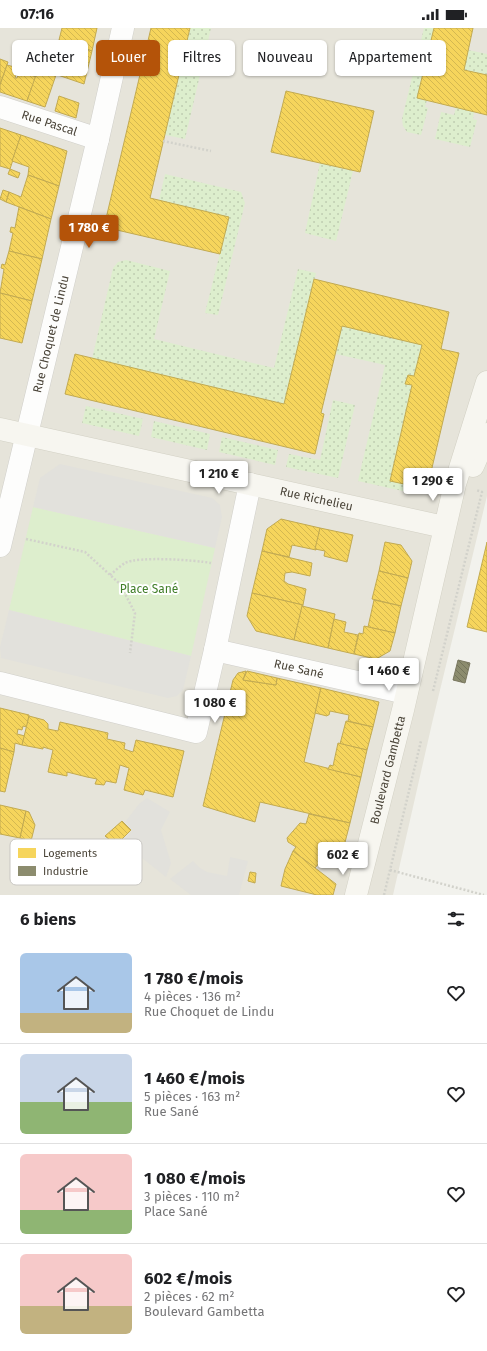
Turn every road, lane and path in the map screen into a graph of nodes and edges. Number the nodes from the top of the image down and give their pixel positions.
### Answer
1 (123, 28) edge
2 (0, 107) edge
3 (98, 139) junction
4 (163, 141) dead end
5 (211, 151) dead end
6 (487, 382) edge
7 (0, 429) edge
8 (487, 434) edge
9 (26, 435) junction
10 (250, 484) junction
11 (464, 487) junction
12 (444, 527) junction
13 (1, 540) edge
14 (232, 568) junction
15 (110, 575) junction
16 (215, 650) junction
17 (130, 653) dead end
18 (0, 683) edge
19 (432, 693) dead end
20 (406, 694) junction
21 (421, 739) dead end
22 (390, 870) junction
23 (356, 895) edge
24 (384, 895) edge
25 (484, 895) edge

1 - 3 street, Rue Choquet de Lindu
2 - 3 street, Rue Pascal
3 - 9 street, Rue Choquet de Lindu
4 - 5 path
6 - 12 street, Boulevard Gambetta
7 - 9 street, Rue Richelieu
8 - 11 street, Boulevard Gambetta
9 - 10 street, Rue Richelieu
9 - 13 street, Rue Choquet de Lindu
10 - 12 street, Rue Richelieu
10 - 14 street
11 - 12 street, Boulevard Gambetta
11 - 19 path
12 - 20 street, Boulevard Gambetta
13 - 15 path
14 - 15 path
14 - 16 street
15 - 17 path
16 - 18 street
16 - 20 street, Rue Sané
20 - 23 street, Boulevard Gambetta
21 - 22 path
22 - 24 path
22 - 25 path

